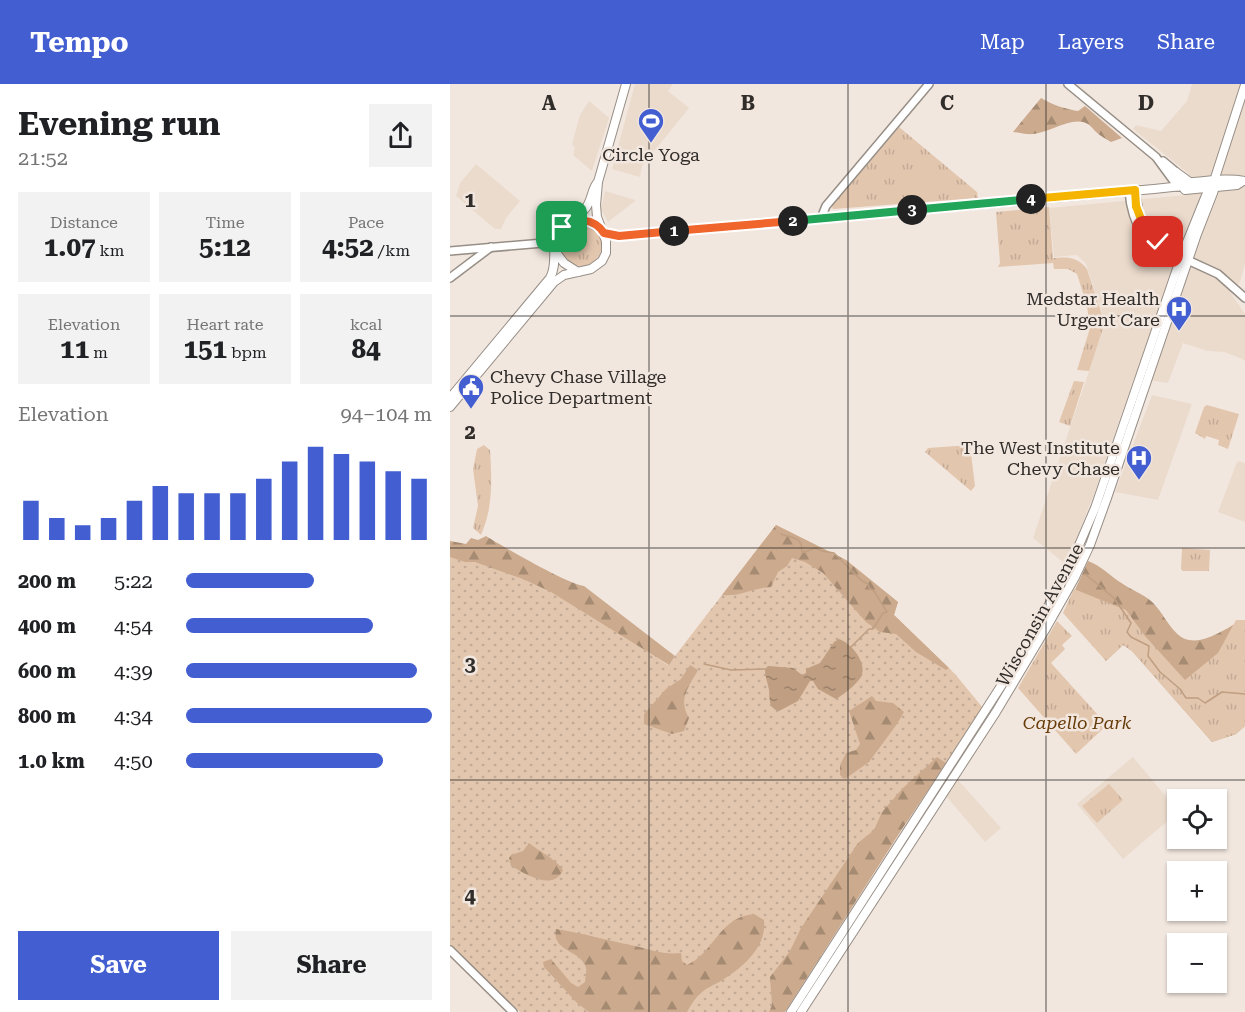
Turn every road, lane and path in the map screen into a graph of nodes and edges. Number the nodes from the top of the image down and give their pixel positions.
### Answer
1 (626, 84) edge
2 (929, 84) edge
3 (1068, 84) edge
4 (1245, 85) edge
5 (1156, 157) junction
6 (1176, 172) junction
7 (1244, 181) edge
8 (598, 182) junction
9 (1191, 183) junction
10 (1212, 185) junction
11 (1179, 186) junction
12 (1132, 190) junction
13 (821, 218) junction
14 (571, 221) junction
15 (603, 232) junction
16 (619, 236) junction
17 (491, 247) junction
18 (555, 247) junction
19 (607, 248) junction
20 (1169, 249) junction
21 (450, 251) edge
22 (1160, 251) junction
23 (1185, 259) junction
24 (580, 272) junction
25 (450, 278) edge
26 (1239, 292) junction
27 (1245, 298) edge
28 (1245, 306) edge
29 (450, 398) edge
30 (450, 407) edge
31 (450, 950) edge
32 (513, 1012) edge
33 (791, 1012) edge
34 (801, 1012) edge

1 - 8 main road
2 - 13 main road
3 - 5 main road
4 - 10 main road, Wisconsin Avenue
5 - 6 main road
5 - 11 main road
6 - 9 main road
6 - 11 main road
7 - 10 main road
8 - 14 main road
8 - 15 main road
9 - 10 main road
9 - 11 main road
10 - 11 main road
10 - 23 main road, Wisconsin Avenue
11 - 12 main road
12 - 13 main road
12 - 20 main road
12 - 22 main road
13 - 16 main road
14 - 15 main road
14 - 18 main road
15 - 16 main road
15 - 19 main road
16 - 19 main road
17 - 18 main road
17 - 21 main road
17 - 25 main road
18 - 24 main road
18 - 29 main road
19 - 24 main road
20 - 22 main road
20 - 23 main road
22 - 23 main road
23 - 26 main road
23 - 33 main road, Wisconsin Avenue
23 - 34 main road, Wisconsin Avenue
24 - 30 main road
26 - 27 main road
26 - 28 main road
31 - 32 main road

